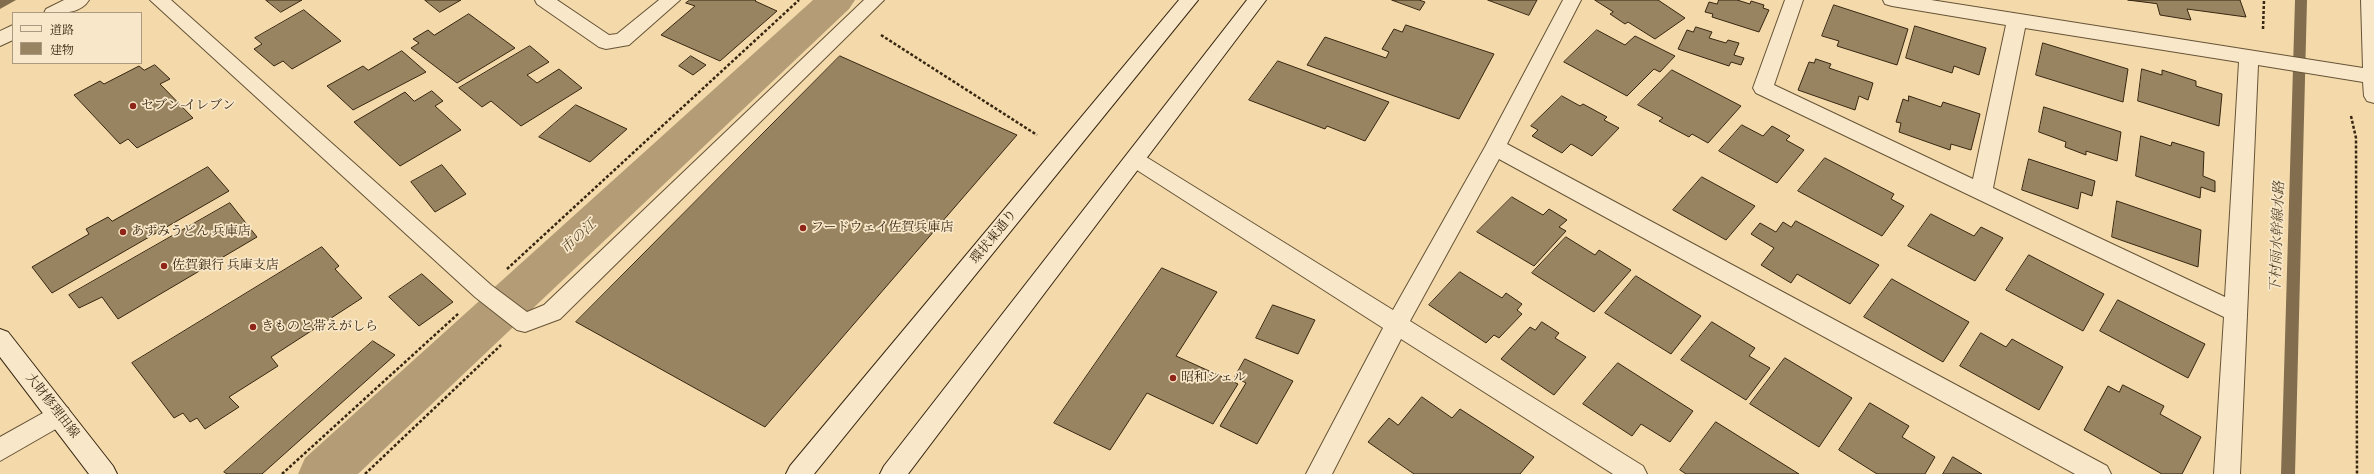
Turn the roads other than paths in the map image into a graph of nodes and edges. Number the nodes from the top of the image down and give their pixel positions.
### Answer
1 (80, 0) edge
2 (159, 0) edge
3 (544, 0) edge
4 (671, 0) edge
5 (874, 0) edge
6 (1189, 0) edge
7 (1257, 0) edge
8 (1572, 0) edge
9 (1794, 0) edge
10 (1892, 0) edge
11 (2370, 0) edge
12 (55, 12) edge
13 (2017, 20) junction
14 (12, 33) edge
15 (0, 39) edge
16 (2255, 58) junction
17 (2373, 83) edge
18 (1495, 147) junction
19 (1136, 160) junction
20 (1981, 192) junction
21 (2235, 312) junction
22 (1396, 325) junction
23 (0, 339) edge
24 (59, 414) junction
25 (0, 450) edge
26 (104, 474) edge
27 (799, 474) edge
28 (893, 474) edge
29 (1319, 474) edge
30 (1634, 474) edge
31 (2098, 474) edge
32 (2227, 474) edge

1 - 12 street
2 - 5 street
3 - 4 street
6 - 27 street, 環状東通り
7 - 19 street
8 - 18 street
9 - 20 street
10 - 13 street
11 - 17 street
13 - 16 street
13 - 20 street
14 - 15 street
16 - 17 street
16 - 21 street
18 - 22 street
18 - 31 street
19 - 22 street
19 - 28 street
20 - 21 street
21 - 32 street
22 - 29 street
22 - 30 street
23 - 24 street, 大財修理田線
24 - 25 street
24 - 26 street, 大財修理田線

